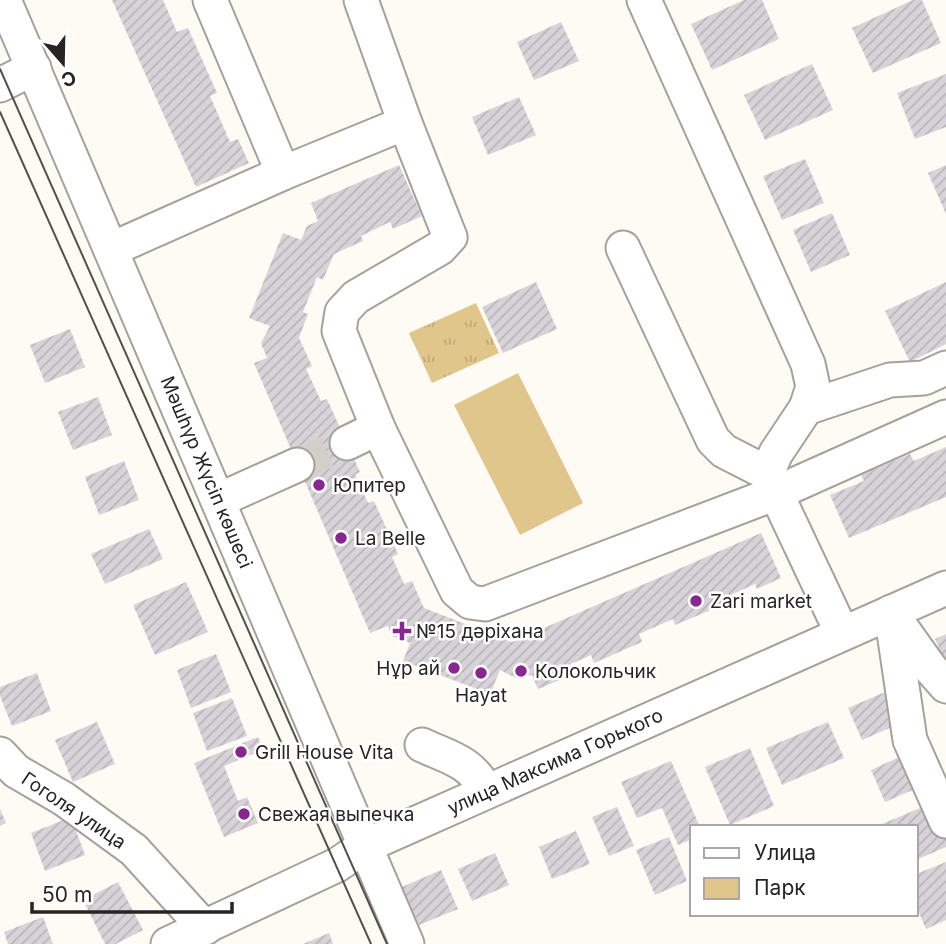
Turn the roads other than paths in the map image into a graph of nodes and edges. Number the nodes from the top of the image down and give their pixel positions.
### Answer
1 (4, 0) edge
2 (209, 0) edge
3 (361, 0) edge
4 (644, 0) edge
5 (34, 68) junction
6 (0, 85) edge
7 (405, 123) junction
8 (283, 173) junction
9 (623, 248) dead end
10 (112, 249) junction
11 (946, 369) edge
12 (806, 408) junction
13 (946, 417) edge
14 (377, 428) junction
15 (347, 443) tunnel mouth
16 (297, 465) tunnel mouth
17 (771, 483) junction
18 (219, 500) junction
19 (946, 588) edge
20 (891, 612) junction
21 (842, 633) junction
22 (946, 686) edge
23 (422, 744) dead end
24 (0, 754) edge
25 (486, 792) junction
26 (946, 821) edge
27 (365, 846) junction
28 (205, 928) junction
29 (168, 944) edge
30 (407, 944) edge

1 - 5 street, Мәшһүр Жүсіп көшесі
2 - 8 street
3 - 7 street
4 - 12 street
5 - 6 street
5 - 10 street, Мәшһүр Жүсіп көшесі
7 - 8 street
7 - 14 street
8 - 10 street
9 - 17 street
10 - 18 street, Мәшһүр Жүсіп көшесі
11 - 12 street
12 - 17 street
13 - 17 street
14 - 15 street
14 - 17 street
16 - 18 street
17 - 21 street
18 - 27 street, Мәшһүр Жүсіп көшесі
19 - 20 street, улица Максима Горького
20 - 21 street, улица Максима Горького
20 - 22 street
20 - 26 street
21 - 25 street, улица Максима Горького
23 - 25 street
24 - 28 street, Гоголя улица
25 - 27 street, улица Максима Горького
27 - 28 street, улица Максима Горького
27 - 30 street, Мәшһүр Жүсіп көшесі
28 - 29 street, улица Максима Горького

